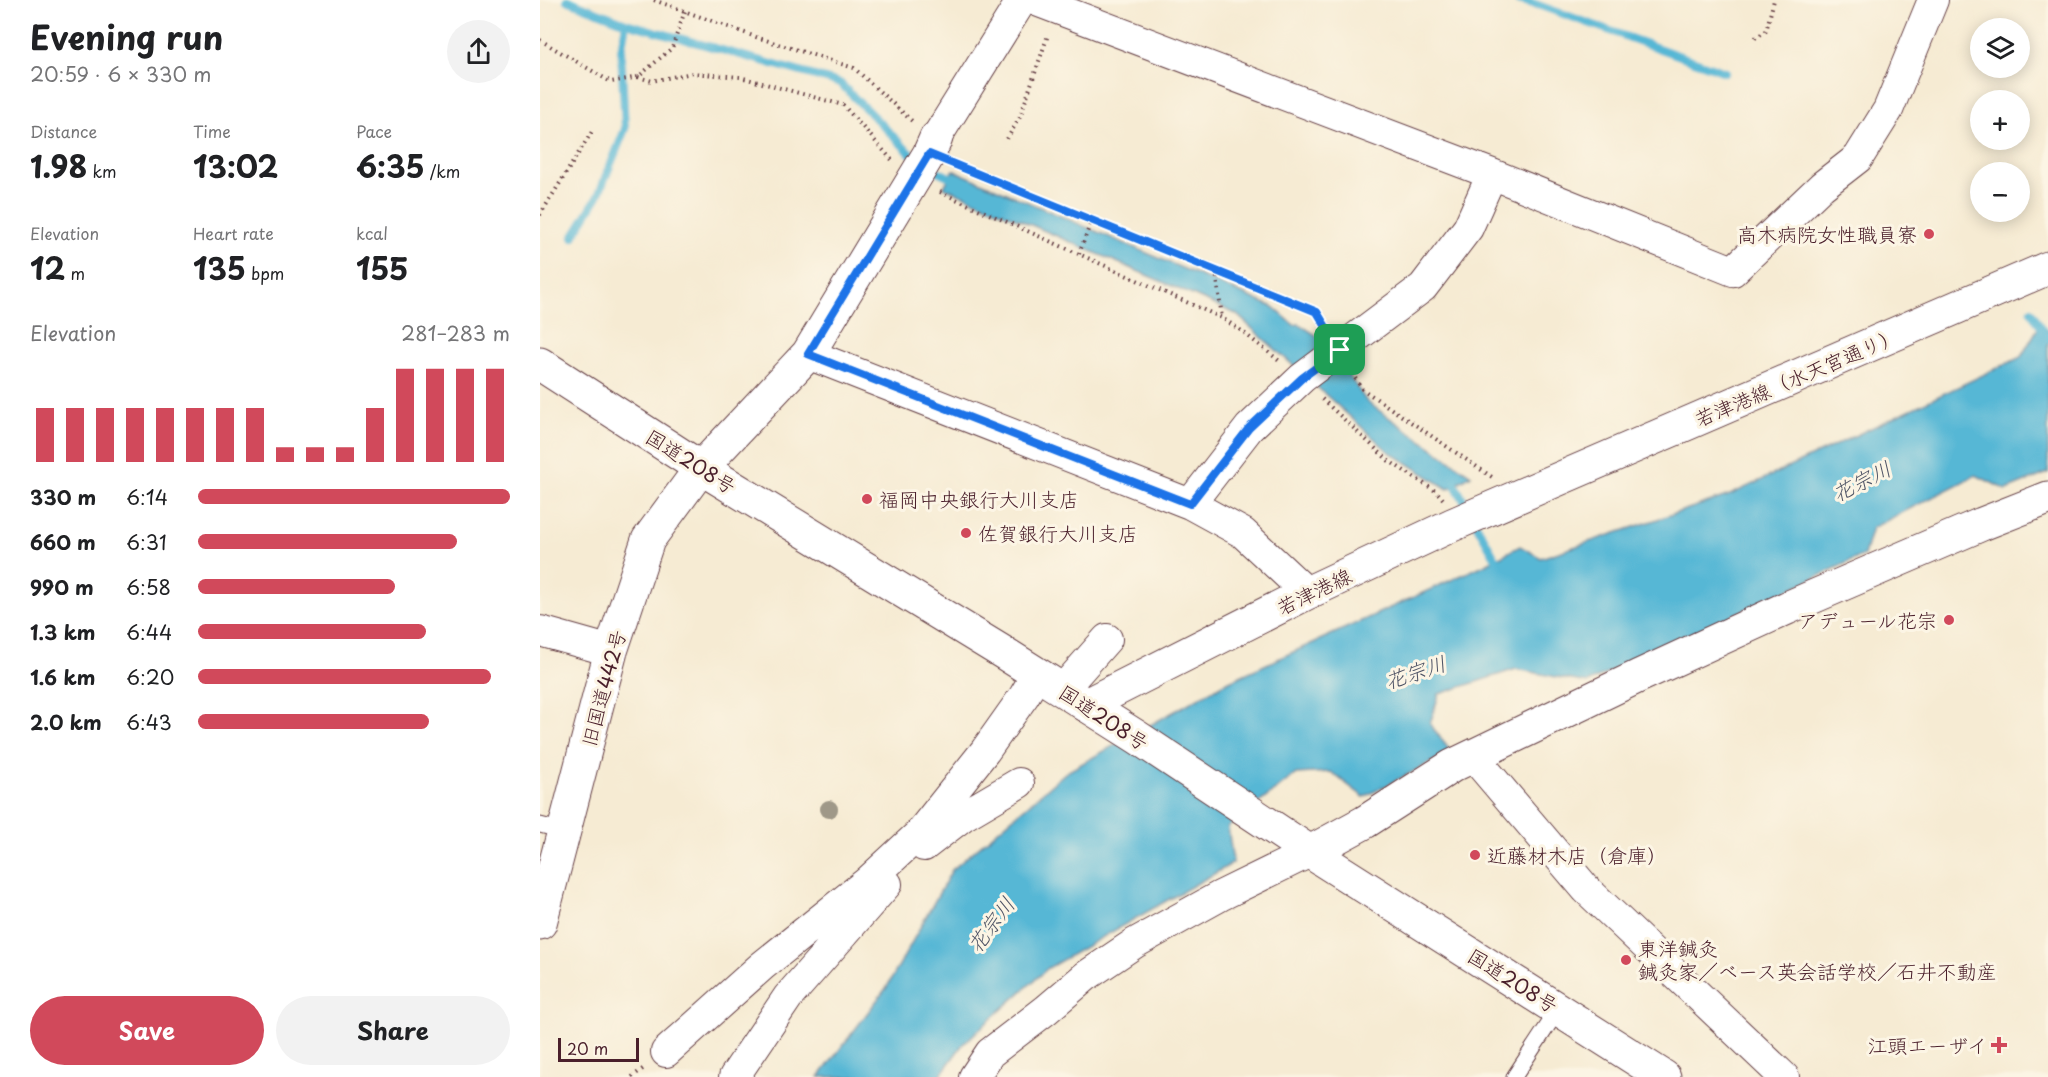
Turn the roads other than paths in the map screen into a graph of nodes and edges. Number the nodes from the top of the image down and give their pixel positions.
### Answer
1 (1022, 0) edge
2 (1034, 0) edge
3 (1933, 0) edge
4 (921, 165) joint
5 (1492, 174) junction
6 (2048, 268) edge
7 (808, 354) junction
8 (540, 364) edge
9 (701, 468) junction
10 (1545, 486) joint
11 (2048, 498) edge
12 (1190, 504) junction
13 (1307, 593) junction
14 (540, 631) edge
15 (1107, 639) dead end
16 (611, 651) junction
17 (1062, 690) junction
18 (1473, 756) junction
19 (1019, 783) dead end
20 (552, 828) edge
21 (915, 845) junction
22 (1303, 848) junction
23 (540, 923) edge
24 (1558, 1010) junction
25 (666, 1052) dead end
26 (734, 1077) edge
27 (974, 1077) edge
28 (1514, 1077) edge
29 (1664, 1077) edge
30 (1784, 1077) edge

1 - 4 street
2 - 5 street
3 - 5 street
4 - 7 main road, 旧国道442号
5 - 12 street
6 - 10 main road, 若津港線（水天宮通り）
7 - 9 main road, 旧国道442号
7 - 12 street
8 - 9 main road, 国道208号
9 - 16 main road, 旧国道442号
9 - 17 main road, 国道208号
10 - 13 main road, 若津港線
11 - 18 main road
12 - 13 street
13 - 17 main road, 若津港線
14 - 16 street
15 - 17 street
16 - 20 main road, 旧国道442号
17 - 21 street
17 - 22 main road, 国道208号
18 - 22 main road
18 - 30 street
19 - 21 street
20 - 23 main road, 旧国道442号
21 - 25 street
21 - 26 street
22 - 24 main road, 国道208号
22 - 27 street
24 - 28 lane
24 - 29 main road, 国道208号

